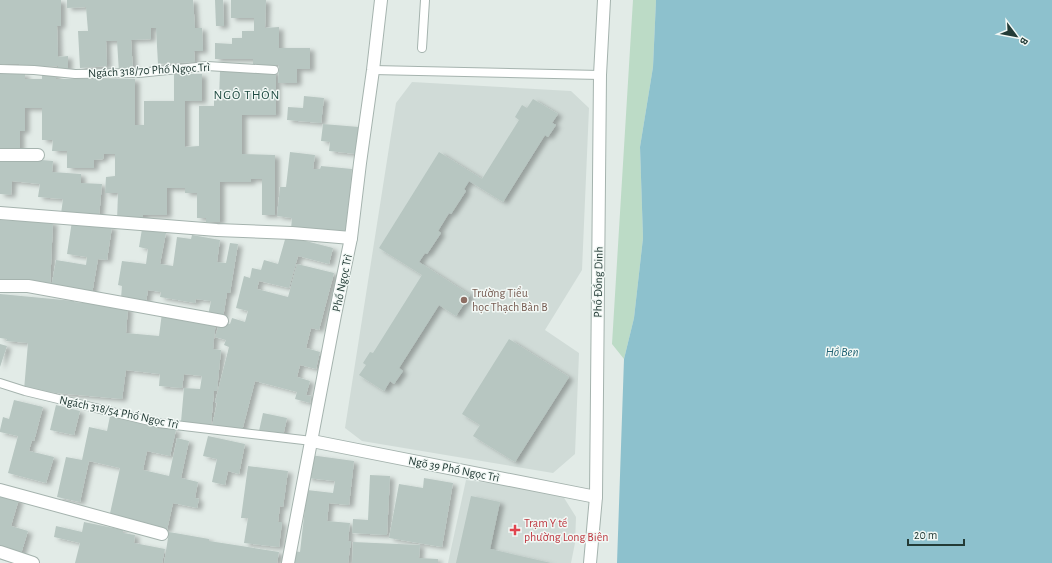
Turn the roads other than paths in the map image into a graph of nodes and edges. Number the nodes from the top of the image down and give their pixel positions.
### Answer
1 (381, 0) edge
2 (425, 0) edge
3 (604, 0) edge
4 (422, 48) dead end
5 (0, 69) edge
6 (274, 70) dead end
7 (373, 70) junction
8 (600, 75) junction
9 (0, 155) edge
10 (38, 155) dead end
11 (0, 213) edge
12 (351, 238) junction
13 (0, 286) edge
14 (222, 321) dead end
15 (0, 383) edge
16 (312, 441) junction
17 (0, 490) edge
18 (596, 497) junction
19 (162, 534) dead end
20 (0, 552) edge
21 (33, 563) edge
22 (288, 563) edge
23 (590, 563) edge

1 - 7 street, Phố Ngọc Trì
2 - 4 lane
3 - 8 street, Phố Đồng Dinh
5 - 6 lane, Ngách 318/70 Phố Ngọc Trì
7 - 8 lane
7 - 12 street, Phố Ngọc Trì
8 - 18 street, Phố Đồng Dinh
9 - 10 street
11 - 12 street
12 - 16 street, Phố Ngọc Trì
13 - 14 street
15 - 16 lane, Ngách 318/54 Phố Ngọc Trì
16 - 18 street, Ngõ 39 Phố Ngọc Trì
16 - 22 street, Phố Ngọc Trì
17 - 19 street
18 - 23 street, Phố Đồng Dinh
20 - 21 street

